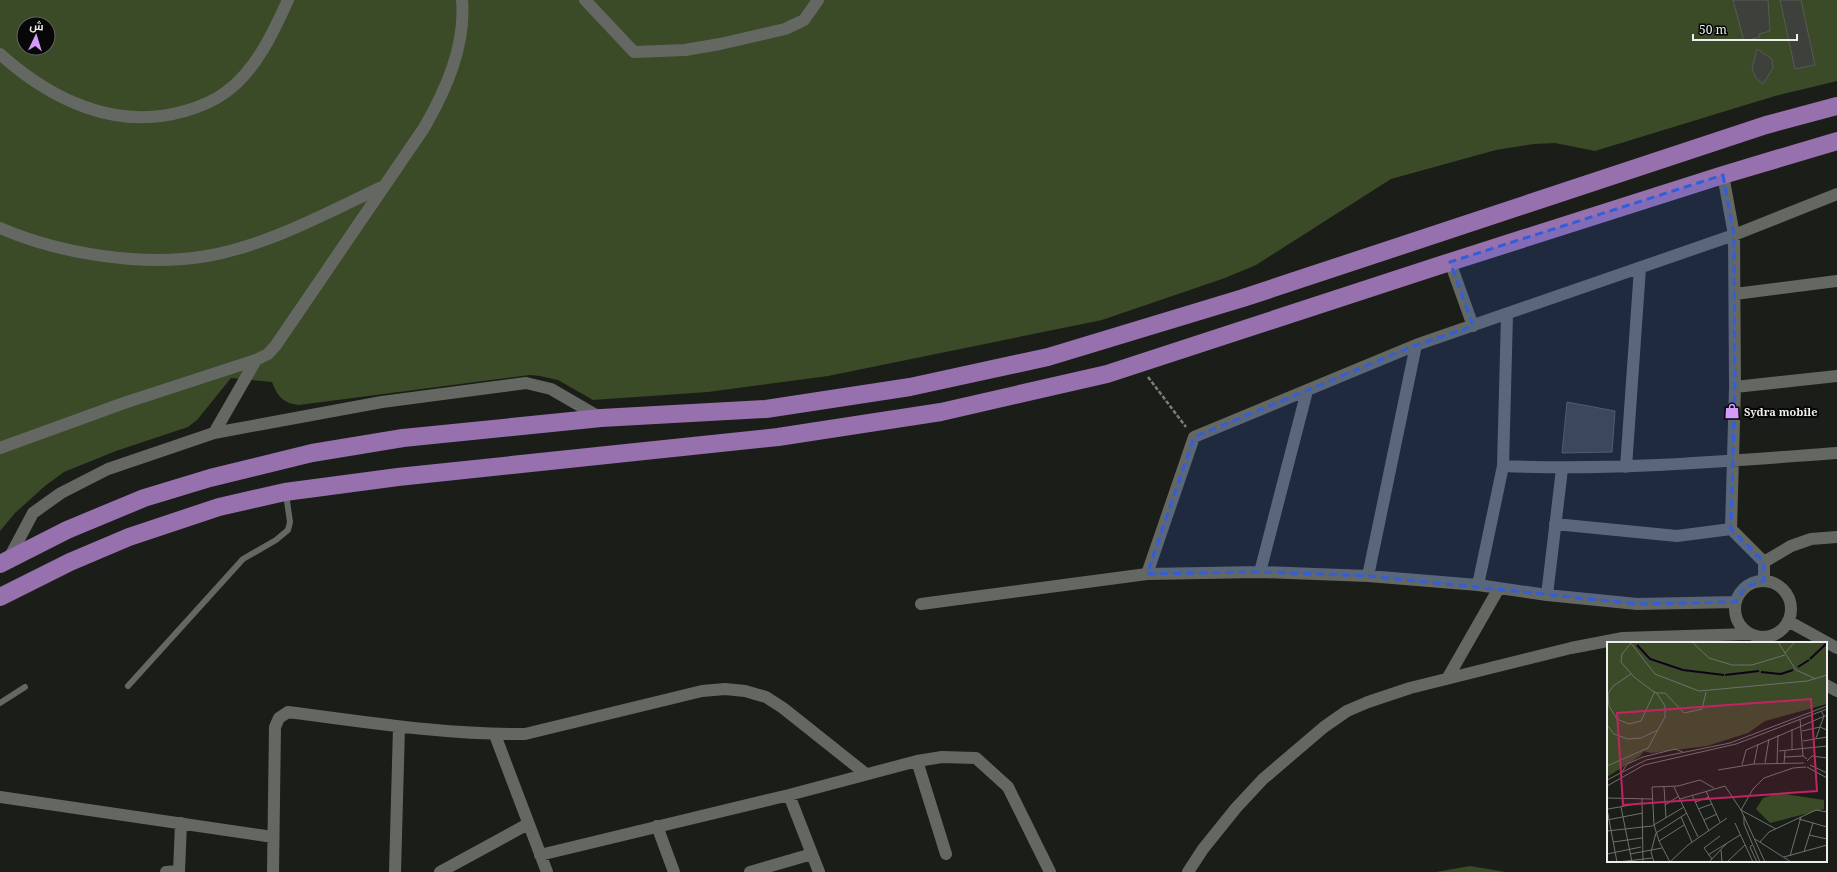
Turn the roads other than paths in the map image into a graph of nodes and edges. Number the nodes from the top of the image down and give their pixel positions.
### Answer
1 (288, 0) edge
2 (462, 0) edge
3 (585, 0) edge
4 (818, 0) edge
5 (0, 54) edge
6 (1837, 106) edge
7 (1837, 141) edge
8 (1723, 175) junction
9 (383, 187) junction
10 (1837, 194) edge
11 (0, 228) edge
12 (1734, 235) junction
13 (1450, 262) junction
14 (1640, 268) junction
15 (1837, 281) edge
16 (1735, 294) junction
17 (1507, 315) junction
18 (1473, 326) junction
19 (1416, 345) junction
20 (256, 360) junction
21 (1837, 376) edge
22 (1735, 387) junction
23 (884, 391) junction
24 (1307, 391) junction
25 (601, 418) junction
26 (890, 420) junction
27 (214, 433) junction
28 (0, 448) edge
29 (1837, 453) edge
30 (1733, 461) junction
31 (1503, 466) junction
32 (1626, 467) junction
33 (1562, 469) junction
34 (286, 492) junction
35 (1555, 524) junction
36 (1732, 529) junction
37 (1837, 537) edge
38 (4, 562) edge
39 (1764, 562) junction
40 (1260, 572) junction
41 (1147, 574) junction
42 (1368, 576) junction
43 (1764, 581) junction
44 (1478, 585) junction
45 (1499, 588) junction
46 (1547, 595) junction
47 (0, 597) edge
48 (1736, 602) junction
49 (921, 604) dead end
50 (1788, 621) junction
51 (1757, 638) edge
52 (1826, 642) edge
53 (1827, 642) edge
54 (1837, 648) edge
55 (1447, 679) junction
56 (128, 686) dead end
57 (1827, 686) edge
58 (26, 687) dead end
59 (1837, 691) edge
60 (0, 703) edge
61 (399, 727) junction
62 (495, 735) junction
63 (917, 761) junction
64 (866, 774) junction
65 (789, 795) junction
66 (0, 797) edge
67 (181, 823) junction
68 (528, 824) junction
69 (657, 826) junction
70 (273, 837) junction
71 (812, 854) junction
72 (946, 854) dead end
73 (540, 855) junction
74 (179, 871) edge
75 (166, 872) edge
76 (273, 872) edge
77 (395, 872) edge
78 (440, 872) edge
79 (547, 872) edge
80 (674, 872) edge
81 (750, 872) edge
82 (819, 872) edge
83 (1050, 872) edge
84 (1188, 872) edge

1 - 5 street
2 - 9 street
3 - 4 street
6 - 23 main road
7 - 8 main road
8 - 12 street
8 - 13 main road
9 - 11 street
9 - 20 street
10 - 12 street
12 - 14 street
12 - 16 street
13 - 18 street
13 - 26 main road
14 - 17 street
14 - 32 street
15 - 16 street
16 - 22 street
17 - 18 street
17 - 31 street
18 - 19 street
19 - 24 street
19 - 42 street
20 - 27 street
20 - 28 street
21 - 22 street
22 - 30 street
23 - 25 main road
23 - 26 main road
24 - 40 street
24 - 41 street
25 - 27 street
25 - 38 main road
26 - 34 main road
27 - 38 street
29 - 30 street
30 - 32 street
30 - 36 street
31 - 33 street
31 - 44 street
32 - 33 street
33 - 35 street
34 - 47 main road
34 - 56 lane
35 - 36 street
35 - 46 street
36 - 39 street
37 - 39 street
39 - 43 street
40 - 41 street
40 - 42 street
41 - 49 street
42 - 44 street
43 - 48 street
43 - 50 street
44 - 45 street
45 - 46 street
45 - 55 street
46 - 48 street
48 - 51 street
50 - 51 street
50 - 52 street
51 - 55 street
53 - 54 street
55 - 84 street
57 - 59 street
58 - 60 lane
61 - 62 street
61 - 70 street
61 - 77 street
62 - 64 street
62 - 68 street
63 - 64 street
63 - 72 street
63 - 83 street
64 - 65 street
65 - 69 street
65 - 71 street
66 - 67 street
67 - 70 street
67 - 74 street
68 - 73 street
68 - 78 street
69 - 73 street
69 - 80 street
70 - 76 street
71 - 81 street
71 - 82 street
73 - 79 street
74 - 75 street

